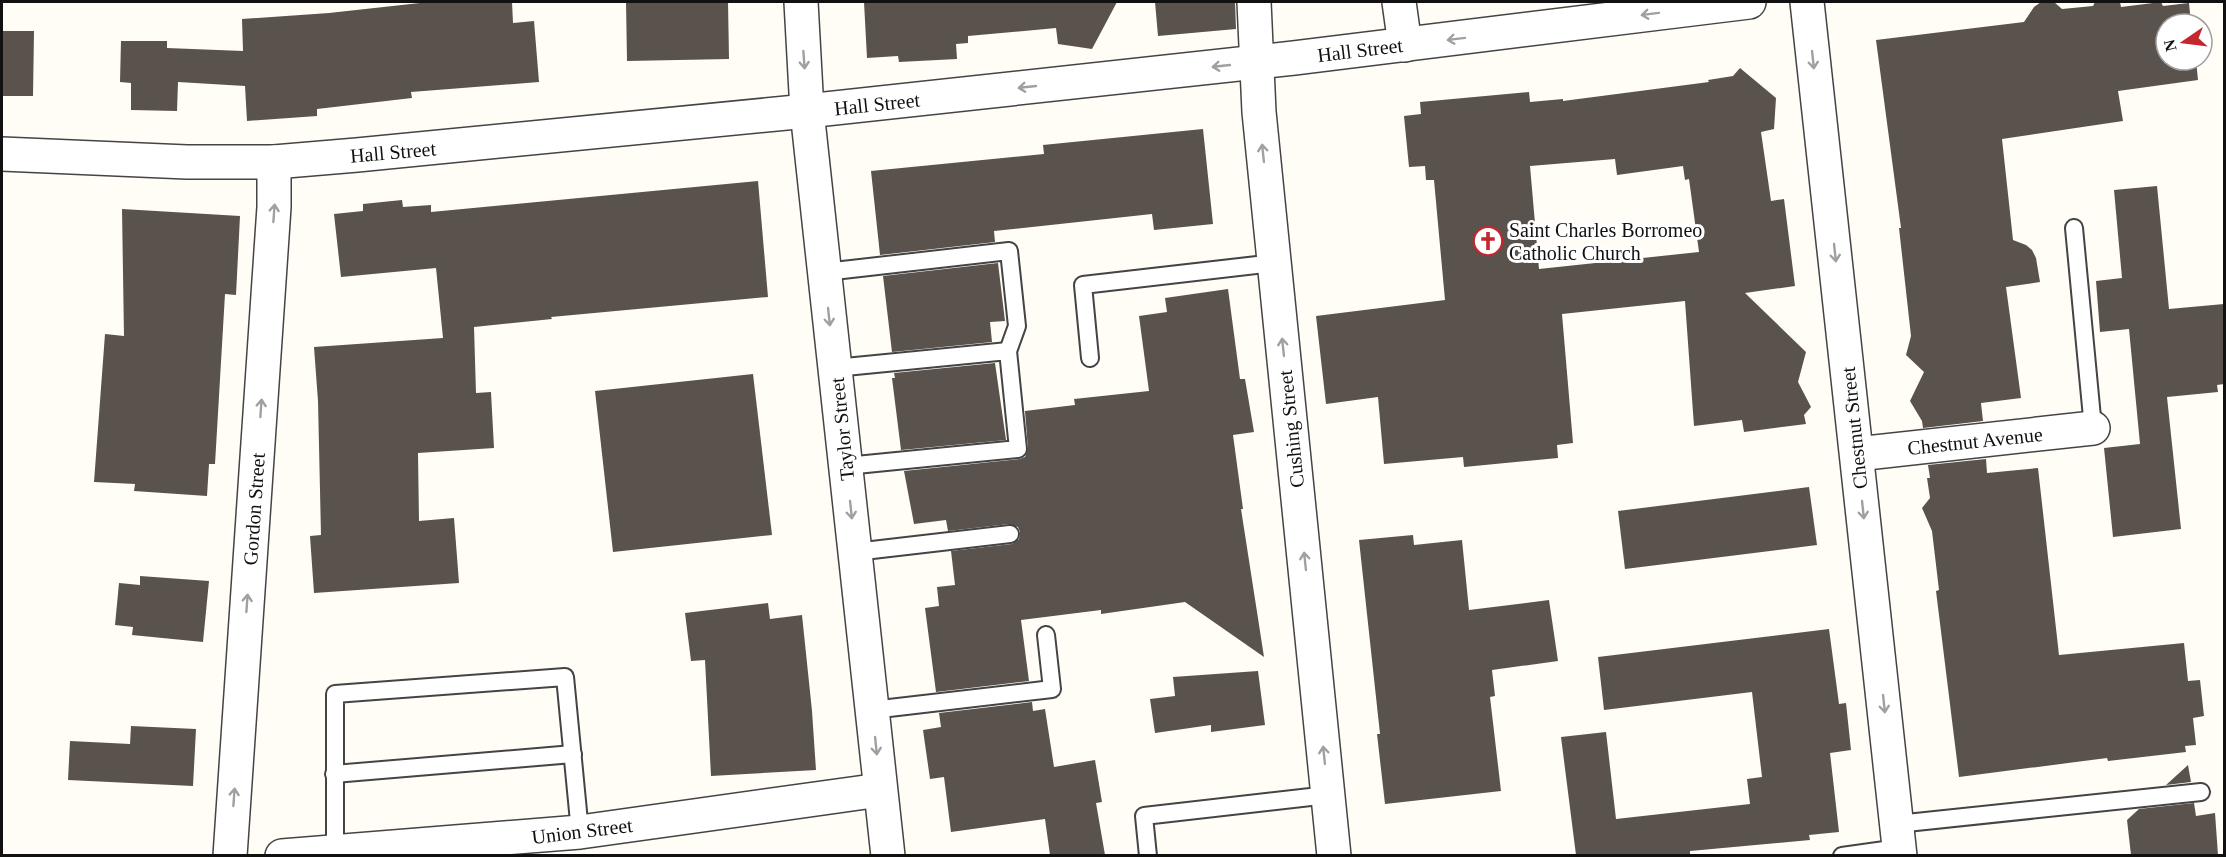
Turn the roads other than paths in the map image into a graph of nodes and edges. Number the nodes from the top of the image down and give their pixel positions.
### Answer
1 (801, 2) edge
2 (1254, 2) edge
3 (1400, 2) edge
4 (1749, 2) edge
5 (1807, 2) edge
6 (1405, 45) junction
7 (1256, 62) junction
8 (807, 111) junction
9 (2, 154) edge
10 (274, 162) junction
11 (2074, 228) dead end
12 (1274, 263) junction
13 (825, 272) junction
14 (1008, 351) junction
15 (1090, 358) dead end
16 (835, 368) junction
17 (2093, 428) joint
18 (1857, 454) junction
19 (846, 466) junction
20 (1010, 534) dead end
21 (855, 552) junction
22 (1046, 635) dead end
23 (872, 710) junction
24 (573, 754) junction
25 (334, 774) junction
26 (880, 790) junction
27 (2201, 792) dead end
28 (1328, 795) junction
29 (580, 832) junction
30 (1899, 842) edge
31 (335, 852) junction
32 (230, 855) edge
33 (282, 855) edge
34 (888, 855) edge
35 (1148, 855) edge
36 (1334, 855) edge
37 (1842, 855) edge

1 -> 8 street, Taylor Street
2 - 7 street, Cushing Street
3 - 6 street
4 -> 6 street, Hall Street
5 -> 18 street, Chestnut Street
6 - 7 street, Hall Street
7 -> 8 street, Hall Street
12 -> 7 street, Cushing Street
8 - 10 street, Hall Street
8 - 13 street, Taylor Street
9 - 10 street, Hall Street
32 -> 10 street, Gordon Street
11 - 17 lane
12 - 15 lane
28 -> 12 street, Cushing Street
13 - 14 lane
13 -> 16 street, Taylor Street
14 - 16 lane
14 - 19 lane
16 - 19 street, Taylor Street
17 - 18 street, Chestnut Avenue
18 -> 30 street, Chestnut Street
19 -> 21 street, Taylor Street
20 - 21 lane
21 - 23 street, Taylor Street
22 - 23 lane
23 -> 26 street, Taylor Street
24 - 25 lane
24 - 25 lane
24 - 29 lane
25 - 31 lane
26 - 29 street, Union Street
26 - 34 street, Taylor Street
27 - 30 lane
28 - 35 lane
28 - 36 street, Cushing Street
29 - 31 street, Union Street
30 - 37 lane
31 - 33 street, Union Street

